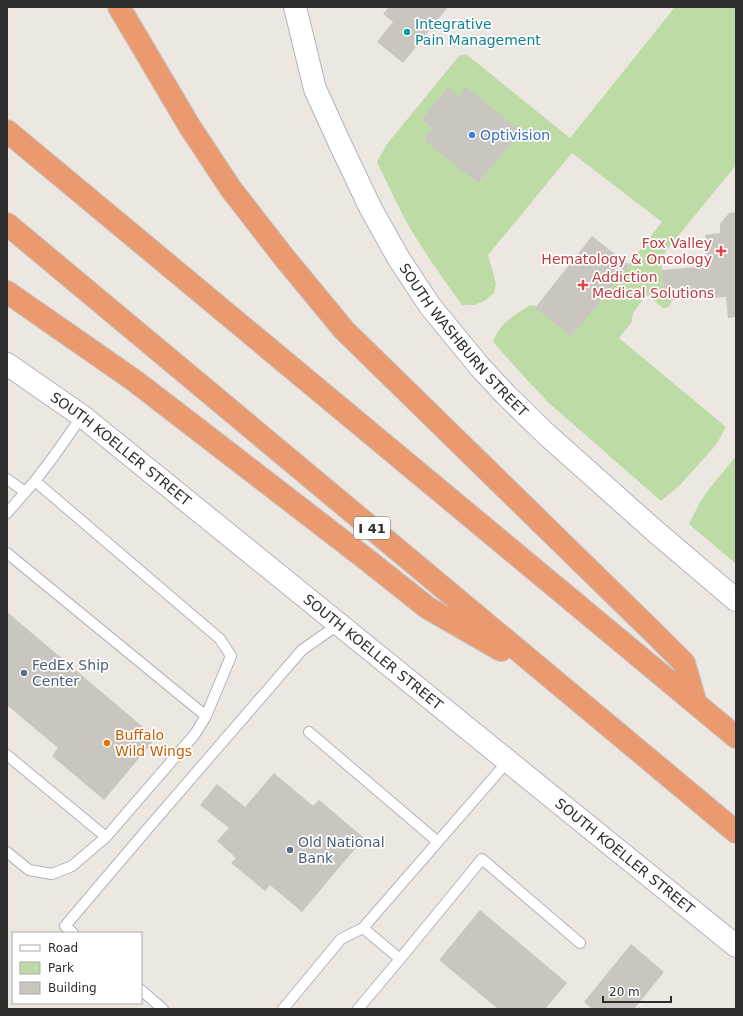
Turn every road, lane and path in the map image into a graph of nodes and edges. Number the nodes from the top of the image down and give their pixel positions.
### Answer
1 (119, 7) edge
2 (295, 7) edge
3 (7, 131) edge
4 (7, 224) edge
5 (7, 292) edge
6 (7, 364) edge
7 (82, 416) junction
8 (7, 479) edge
9 (35, 481) junction
10 (25, 492) junction
11 (7, 513) edge
12 (7, 553) edge
13 (736, 600) edge
14 (339, 624) junction
15 (549, 676) junction
16 (696, 704) junction
17 (206, 716) junction
18 (309, 732) dead end
19 (736, 737) edge
20 (7, 756) edge
21 (508, 761) junction
22 (736, 832) edge
23 (106, 837) junction
24 (438, 842) junction
25 (7, 852) edge
26 (363, 928) junction
27 (72, 932) edge
28 (580, 943) dead end
29 (736, 946) edge
30 (400, 959) junction
31 (142, 991) edge
32 (163, 1009) edge
33 (283, 1009) edge
34 (358, 1009) edge

1 - 16 highway
2 - 13 street, SOUTH WASHBURN STREET
3 - 16 highway
4 - 15 highway, I 41
5 - 15 highway
6 - 7 street, SOUTH KOELLER STREET
7 - 9 lane
7 - 14 street, SOUTH KOELLER STREET
8 - 10 lane
9 - 10 lane
9 - 17 lane
10 - 11 lane
12 - 17 lane
14 - 21 street, SOUTH KOELLER STREET
14 - 27 lane
15 - 22 highway, I 41
16 - 19 highway
17 - 23 lane
18 - 24 lane
20 - 23 lane
21 - 24 lane
21 - 29 street, SOUTH KOELLER STREET
23 - 25 lane
24 - 26 lane
26 - 30 lane
26 - 33 lane
28 - 30 lane
30 - 34 lane
31 - 32 lane

